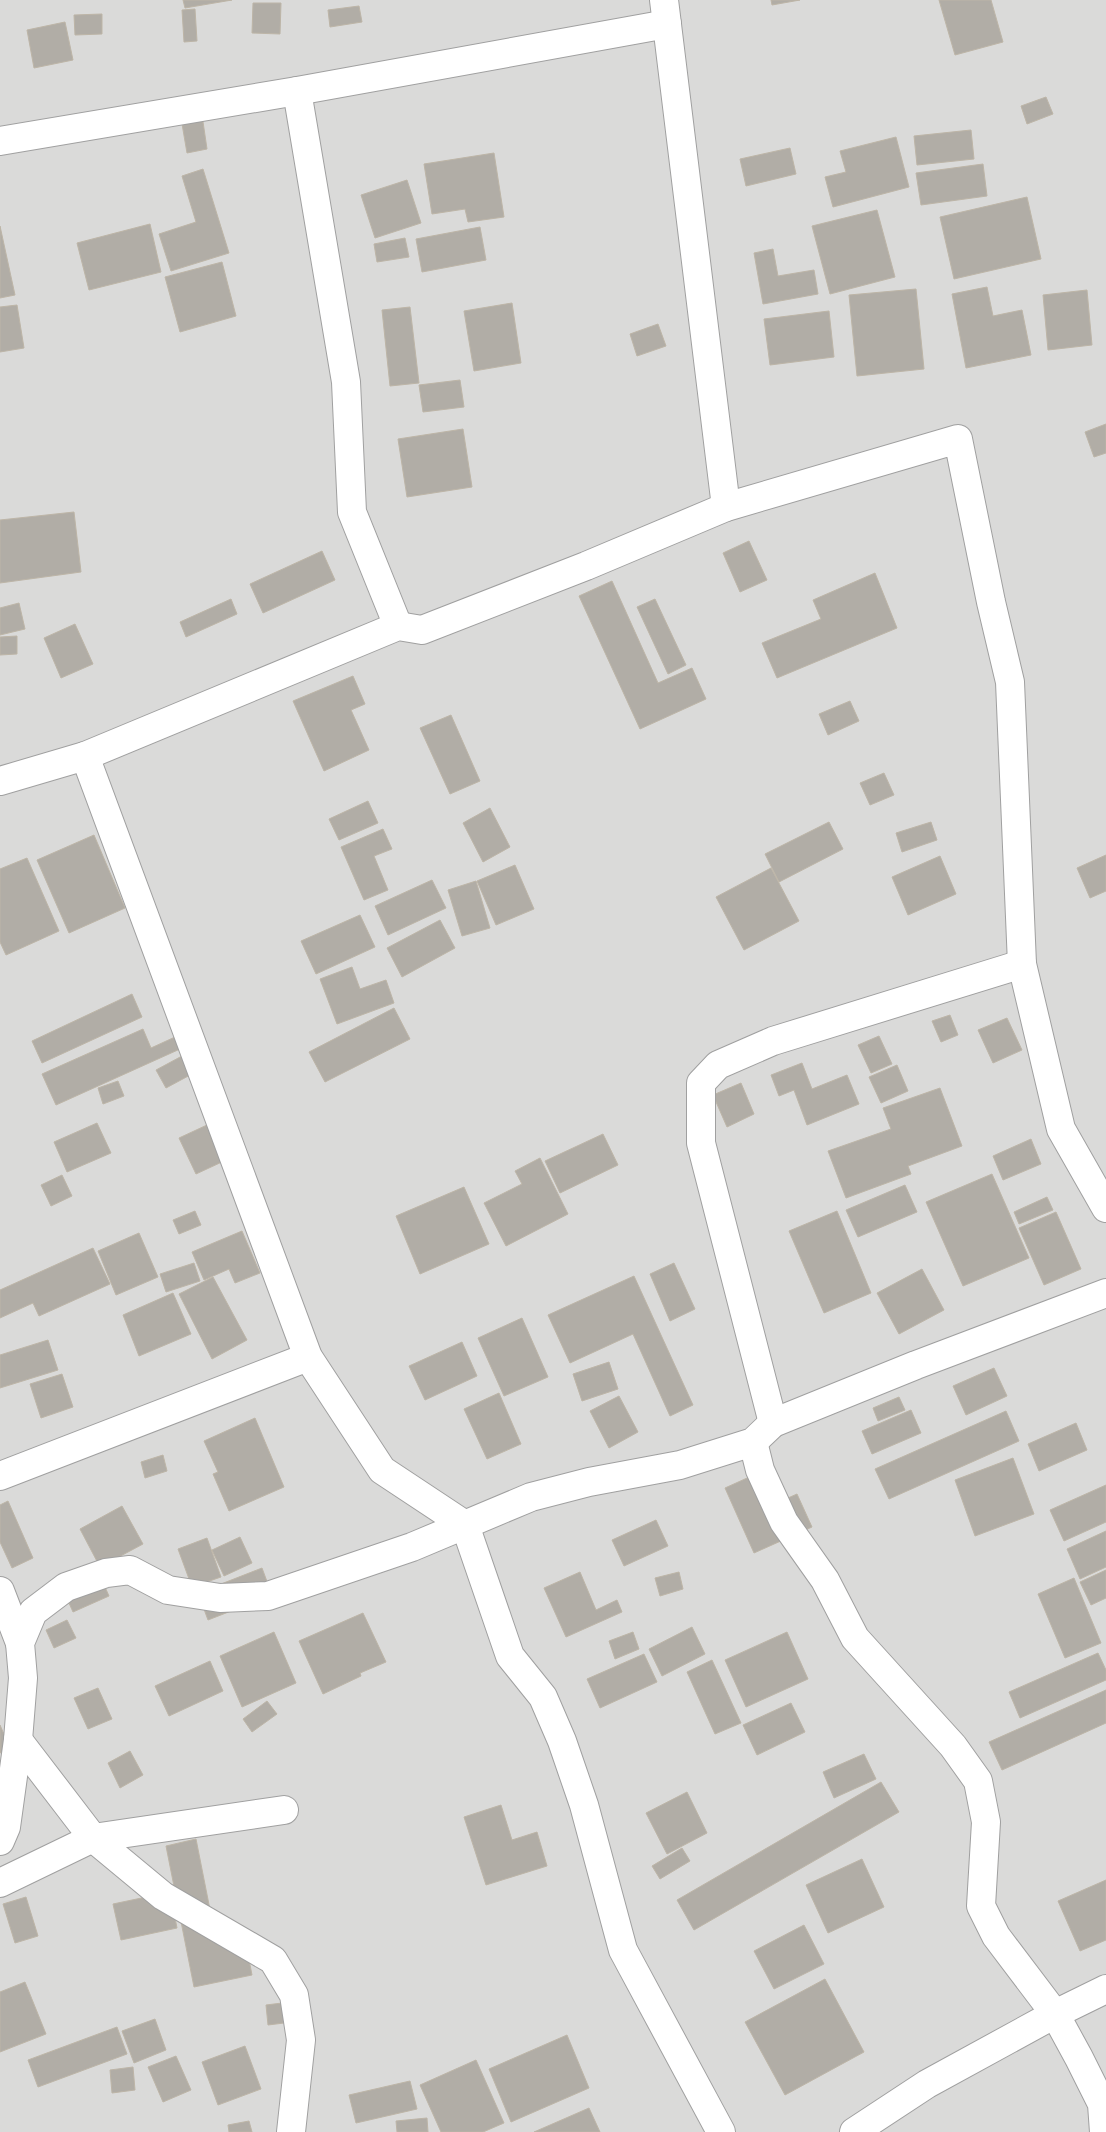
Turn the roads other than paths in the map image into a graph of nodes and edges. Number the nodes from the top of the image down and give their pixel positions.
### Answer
1 (666, 12) edge
2 (298, 91) junction
3 (0, 140) edge
4 (726, 507) junction
5 (398, 626) junction
6 (85, 756) junction
7 (0, 781) edge
8 (1022, 964) junction
9 (1106, 1208) edge
10 (1106, 1293) edge
11 (308, 1357) junction
12 (773, 1423) junction
13 (753, 1442) junction
14 (0, 1476) edge
15 (465, 1524) junction
16 (0, 1591) edge
17 (20, 1643) junction
18 (18, 1740) junction
19 (284, 1810) dead end
20 (93, 1838) junction
21 (0, 1841) edge
22 (0, 1884) edge
23 (1106, 1989) edge
24 (1055, 2014) junction
25 (291, 2132) edge
26 (721, 2132) edge
27 (854, 2132) edge
28 (1104, 2132) edge

1 - 2 street
1 - 4 street
2 - 3 street
2 - 5 street
4 - 5 street
4 - 8 street
5 - 6 street
6 - 7 street
6 - 11 street
8 - 9 street
8 - 12 street
10 - 12 street
11 - 14 street
11 - 15 street
12 - 13 street
13 - 15 street
13 - 24 street
15 - 17 street
15 - 26 street
16 - 17 street
17 - 18 street
18 - 20 street
18 - 21 street
19 - 20 street
20 - 22 street
20 - 25 street
23 - 24 street
24 - 27 street
24 - 28 street

